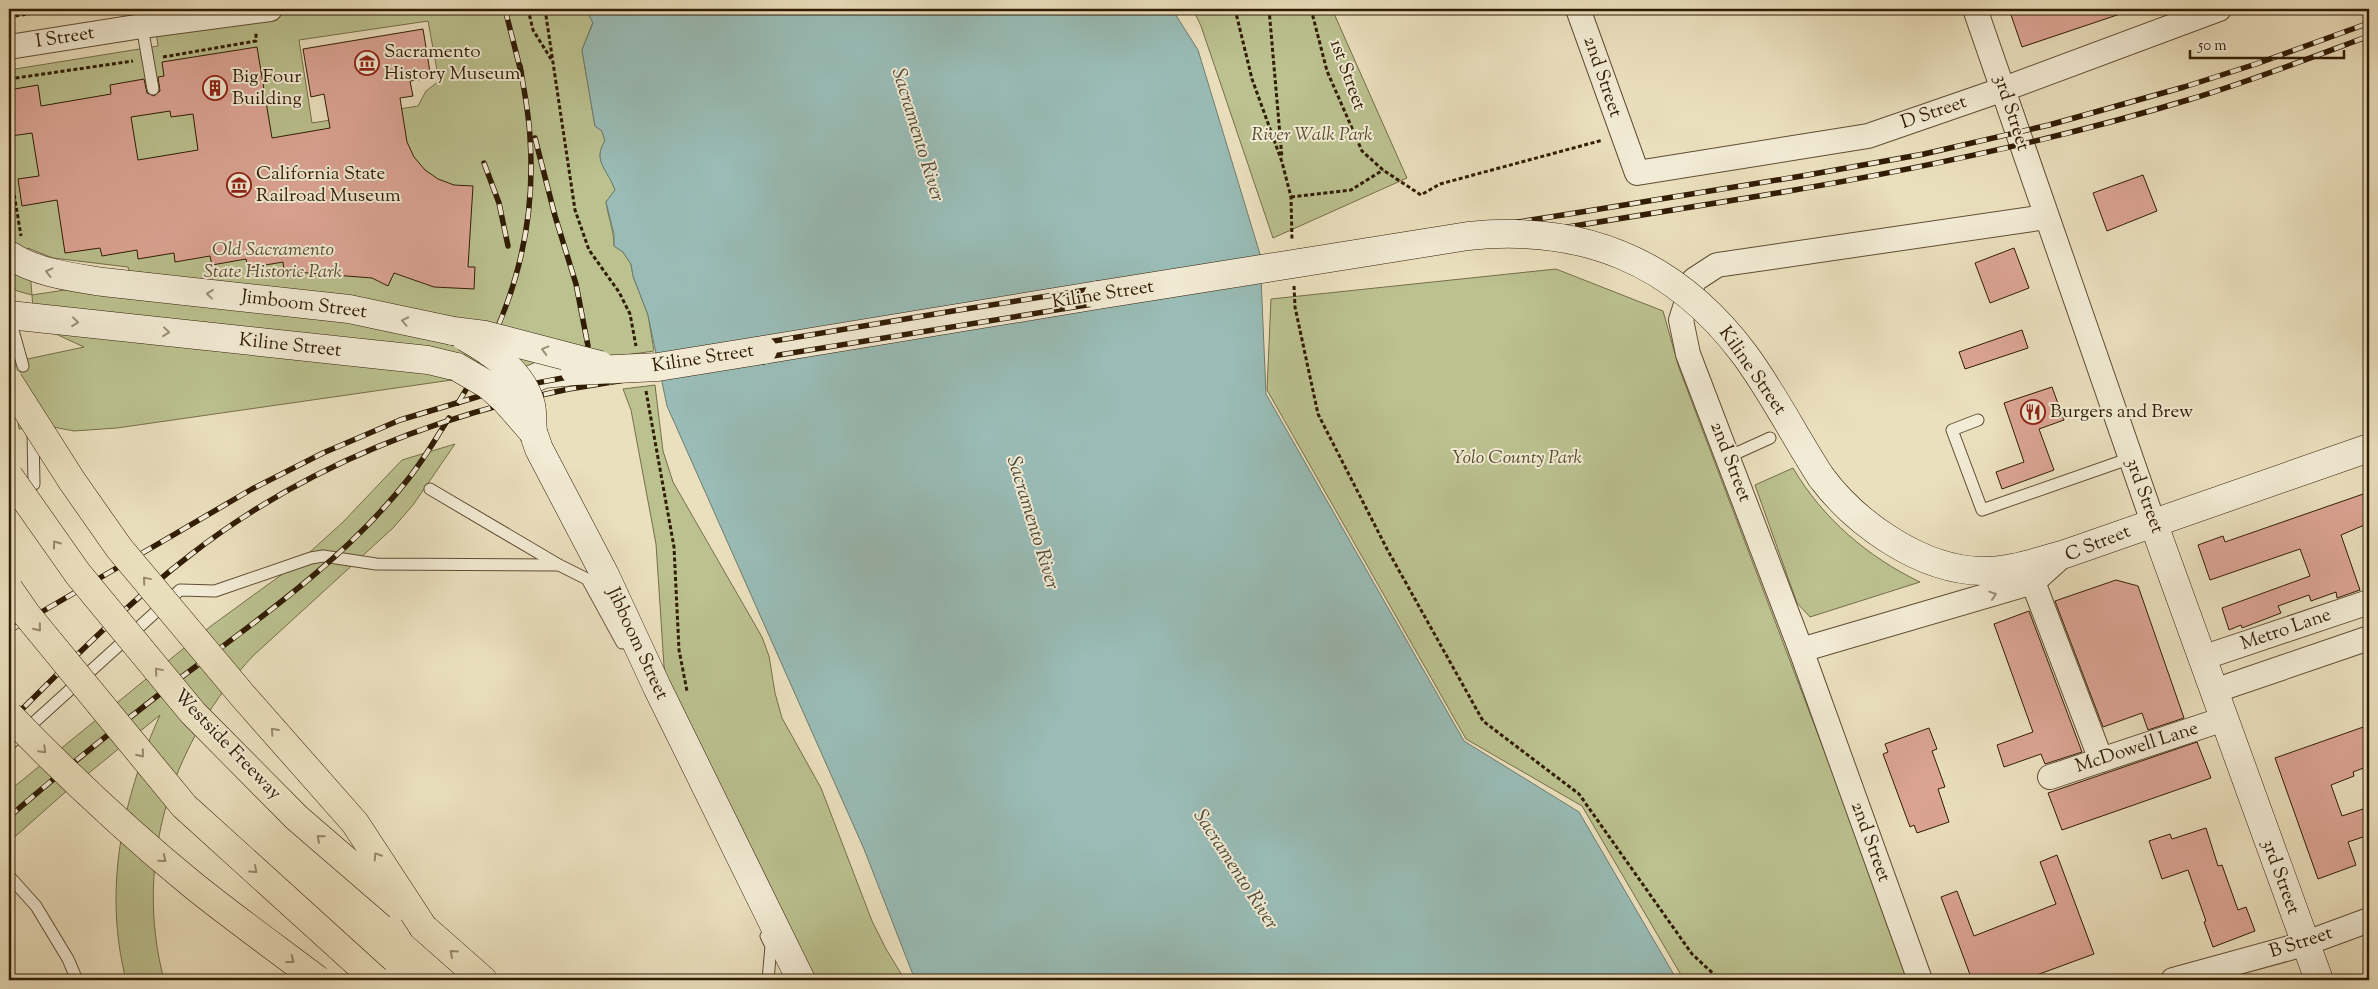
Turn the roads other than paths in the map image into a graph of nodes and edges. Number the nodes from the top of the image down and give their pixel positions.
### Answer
1 (270, 9) edge
2 (1578, 9) edge
3 (1975, 9) edge
4 (2219, 9) edge
5 (140, 17) edge
6 (9, 48) edge
7 (153, 89) dead end
8 (2004, 89) junction
9 (1637, 173) joint
10 (2046, 217) junction
11 (15, 249) edge
12 (9, 316) edge
13 (453, 331) junction
14 (457, 366) junction
15 (626, 370) junction
16 (16, 374) edge
17 (521, 384) junction
18 (1978, 420) dead end
19 (533, 432) junction
20 (34, 434) dead end
21 (1770, 438) dead end
22 (2369, 448) edge
23 (1728, 457) junction
24 (2130, 458) junction
25 (9, 476) edge
26 (9, 485) edge
27 (430, 489) dead end
28 (2154, 522) junction
29 (2064, 554) junction
30 (559, 565) junction
31 (2033, 582) junction
32 (9, 589) edge
33 (2369, 602) edge
34 (2369, 638) edge
35 (1801, 650) junction
36 (627, 653) dead end
37 (2202, 658) junction
38 (2214, 691) junction
39 (9, 715) edge
40 (2224, 719) junction
41 (9, 745) edge
42 (2101, 760) junction
43 (2050, 777) dead end
44 (9, 876) edge
45 (758, 919) dead end
46 (2369, 920) edge
47 (423, 927) junction
48 (2304, 944) junction
49 (77, 980) edge
50 (318, 980) edge
51 (376, 980) edge
52 (483, 980) edge
53 (768, 980) edge
54 (801, 980) edge
55 (1920, 980) edge
56 (2174, 980) edge
57 (2319, 980) edge

1 - 5 street, I Street
2 - 9 street, 2nd Street
3 - 8 street, 3rd Street
4 - 8 street, D Street
5 - 6 street, I Street
5 - 7 lane
8 - 9 street, D Street
8 - 10 street, 3rd Street
10 - 23 street, 2nd Street
10 - 24 street, 3rd Street
13 -> 11 main road, Jimboom Street
12 -> 14 main road, Kiline Street
12 - 16 lane
15 -> 13 main road, bridge
13 - 17 main road, Jibboom Street, bridge
14 - 17 main road, Kiline Street, bridge
14 - 19 main road, bridge
15 - 17 main road, Kiline Street, bridge
15 - 29 main road, Kiline Street, bridge
47 -> 16 highway, bridge
17 - 19 main road, Jibboom Street, bridge
18 - 24 lane
19 - 54 main road, Jibboom Street
20 - 26 lane
21 - 23 lane
22 - 28 main road, C Street
23 - 35 street, 2nd Street
24 - 28 street, 3rd Street
47 -> 25 highway, Westside Freeway, bridge
27 - 30 lane
28 - 29 main road, C Street
28 - 37 main road, 3rd Street
29 - 31 street, C Street
30 - 36 lane
30 - 41 lane
35 -> 31 street, C Street
31 - 42 street
32 -> 51 highway, bridge
33 - 37 street, Metro Lane
34 - 38 street, Metro Lane
35 - 55 street, 2nd Street
37 - 38 main road, 3rd Street
38 - 40 main road, 3rd Street
39 -> 50 highway, bridge
40 - 42 street, McDowell Lane
40 - 48 main road, 3rd Street
42 - 43 street, McDowell Lane
44 - 49 lane
45 - 53 lane
46 - 48 street, B Street
52 -> 47 highway, Westside Freeway
48 - 56 street, B Street
48 - 57 main road, 3rd Street

